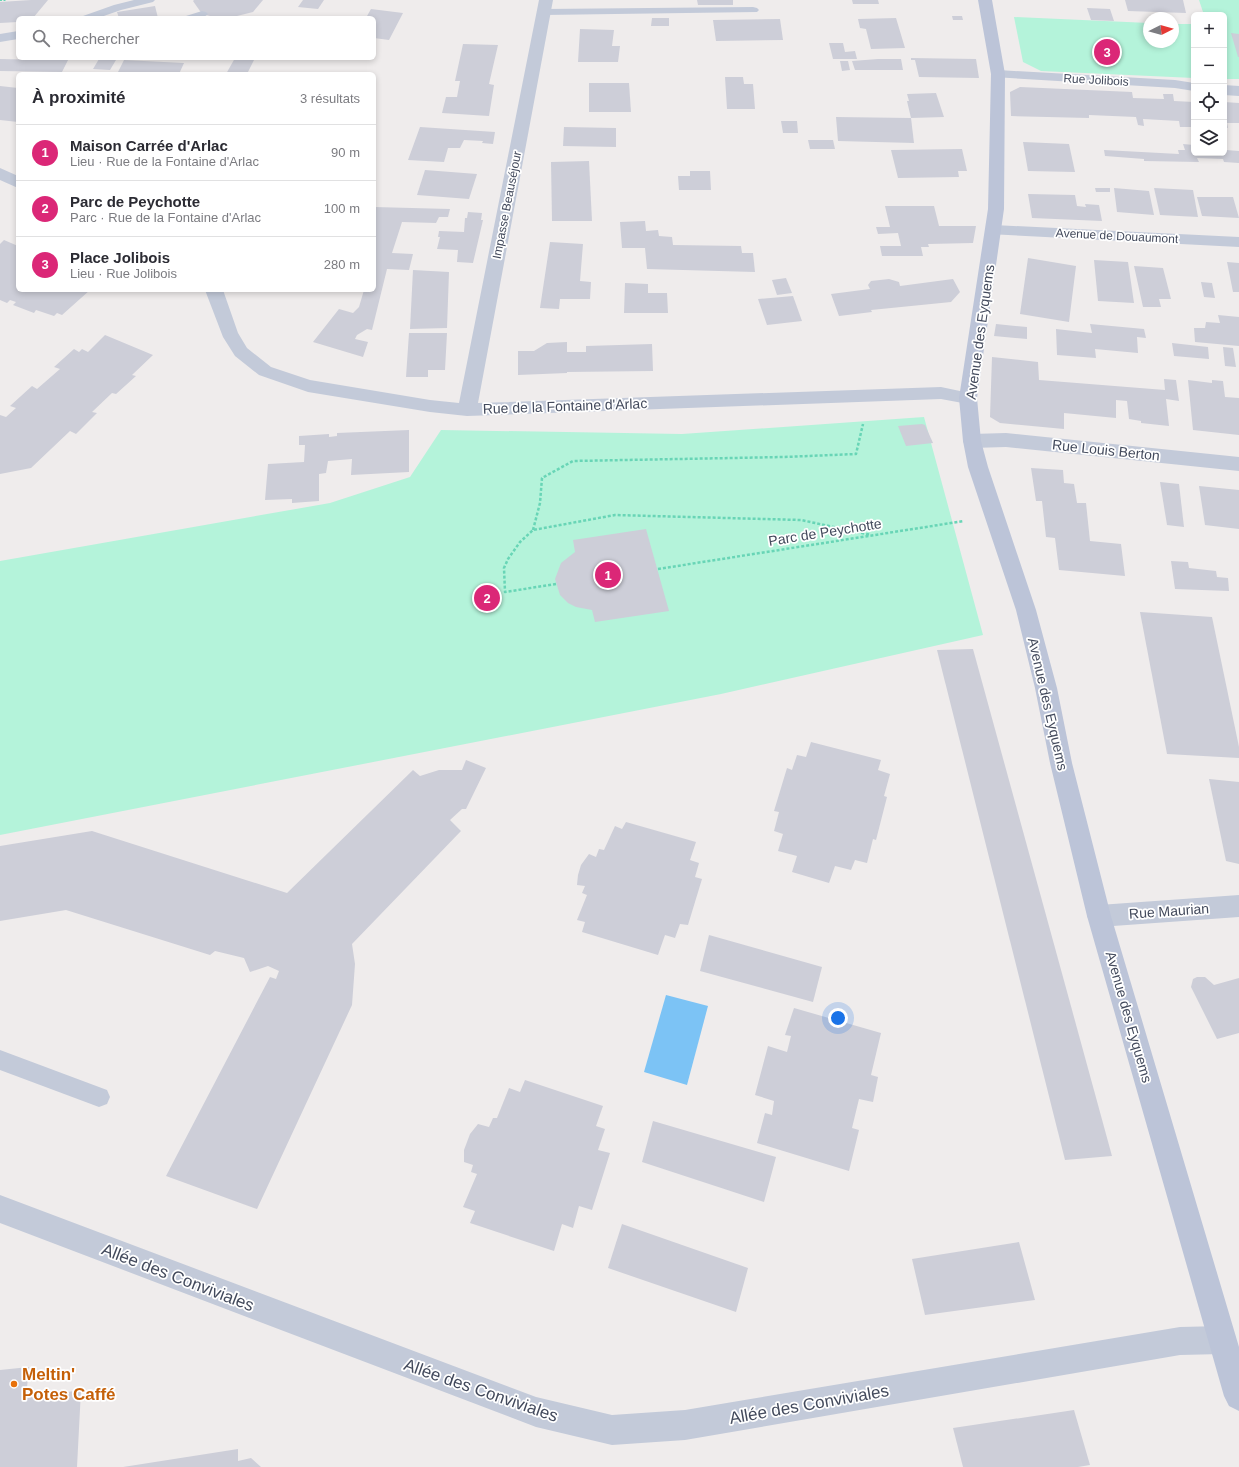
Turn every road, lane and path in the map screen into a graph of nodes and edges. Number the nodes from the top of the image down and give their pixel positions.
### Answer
1 (0, 0) edge
2 (6, 0) edge
3 (149, 0) edge
4 (984, 0) edge
5 (545, 6) edge
6 (752, 10) dead end
7 (92, 16) edge
8 (16, 35) edge
9 (0, 38) edge
10 (998, 74) junction
11 (1191, 87) edge
12 (1227, 90) edge
13 (1239, 91) edge
14 (0, 172) edge
15 (16, 182) edge
16 (994, 230) junction
17 (1239, 242) edge
18 (215, 292) edge
19 (968, 398) junction
20 (467, 410) junction
21 (863, 421) dead end
22 (972, 440) junction
23 (1239, 464) edge
24 (996, 518) junction
25 (533, 530) junction
26 (871, 535) junction
27 (658, 569) dead end
28 (556, 584) dead end
29 (1239, 906) edge
30 (1099, 916) junction
31 (0, 1060) edge
32 (99, 1097) dead end
33 (0, 1209) edge
34 (1222, 1340) junction
35 (1239, 1396) edge

1 - 2 path
3 - 7 lane
4 - 10 street, Avenue des Eyquems
5 - 6 lane
5 - 20 street, Impasse Beauséjour
8 - 9 lane
10 - 11 street, Rue Jolibois
10 - 16 street, Avenue des Eyquems
12 - 13 street
14 - 15 street
16 - 17 street, Avenue de Douaumont
16 - 19 street, Avenue des Eyquems
18 - 20 street, Rue de la Fontaine d'Arlac
19 - 20 street, Rue de la Fontaine d'Arlac
19 - 22 street, Avenue des Eyquems
21 - 25 path
22 - 23 street, Rue Louis Berton
22 - 24 street, Avenue des Eyquems
24 - 26 path, Parc de Peychotte
24 - 30 street, Avenue des Eyquems
25 - 26 path
25 - 28 path
26 - 27 path, Parc de Peychotte
29 - 30 street, Rue Maurian
30 - 34 street, Avenue des Eyquems
31 - 32 lane
33 - 34 street, Allée des Conviviales
34 - 35 street, Avenue des Eyquems

